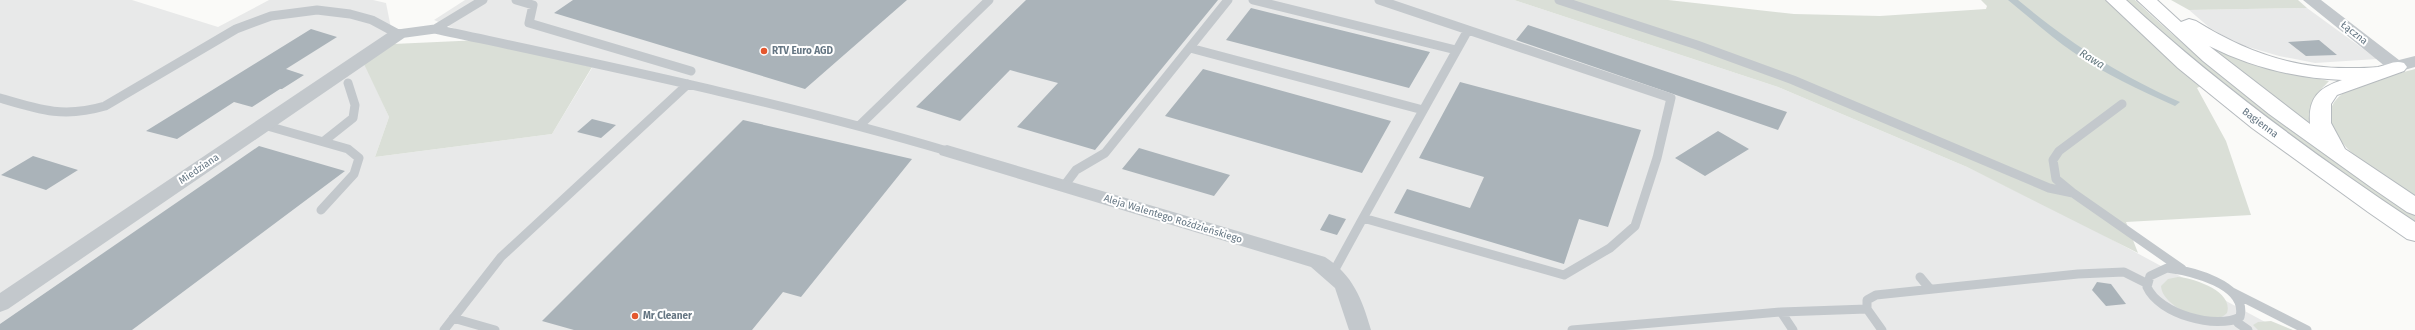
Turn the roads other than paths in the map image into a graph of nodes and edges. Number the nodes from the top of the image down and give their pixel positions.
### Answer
1 (483, 0) edge
2 (516, 0) edge
3 (989, 0) edge
4 (1228, 0) edge
5 (1253, 0) edge
6 (1379, 0) edge
7 (1559, 0) edge
8 (2115, 0) edge
9 (2146, 0) edge
10 (2151, 0) edge
11 (2311, 0) edge
12 (435, 29) junction
13 (1468, 30) junction
14 (398, 34) junction
15 (1190, 48) junction
16 (1456, 50) junction
17 (2406, 64) edge
18 (691, 71) dead end
19 (2375, 73) junction
20 (348, 83) dead end
21 (688, 84) junction
22 (0, 98) edge
23 (2122, 104) dead end
24 (1423, 110) junction
25 (861, 124) junction
26 (264, 125) junction
27 (324, 141) junction
28 (947, 150) joint
29 (2339, 155) junction
30 (1064, 186) junction
31 (2073, 193) junction
32 (2415, 207) edge
33 (321, 210) dead end
34 (1363, 218) junction
35 (2415, 233) edge
36 (2182, 269) junction
37 (1334, 271) junction
38 (1920, 277) dead end
39 (2146, 283) junction
40 (1930, 289) junction
41 (2227, 289) junction
42 (0, 304) edge
43 (1867, 309) junction
44 (1781, 312) junction
45 (453, 318) junction
46 (2238, 323) junction
47 (444, 330) edge
48 (495, 330) edge
49 (1360, 330) edge
50 (1572, 330) edge
51 (1792, 330) edge
52 (1882, 330) edge
53 (2248, 330) edge
54 (2307, 330) edge

1 - 12 lane
2 - 18 lane
3 - 25 lane
4 - 15 lane
5 - 16 lane
6 - 13 lane
7 - 31 lane
8 - 35 main road, Bagienna
9 - 29 main road, Bagienna
10 - 19 main road
11 - 17 street, Łączna
12 - 14 lane
12 - 21 lane
13 - 16 lane
13 - 34 lane
14 - 22 lane
14 - 26 street, Miedziana
15 - 24 lane
15 - 30 lane
16 - 24 lane
17 - 19 main road
19 - 29 main road
20 - 27 lane
21 - 25 lane
21 - 45 lane
23 - 31 lane
24 - 34 lane
25 - 28 lane
26 - 27 lane
26 - 42 street, Miedziana
27 - 33 lane
28 - 30 street, Aleja Walentego Roździeńskiego
29 - 32 main road, Bagienna
30 - 37 street, Aleja Walentego Roździeńskiego
31 - 36 lane
34 - 37 lane
36 - 39 lane
36 - 41 lane
37 - 49 street
38 - 40 lane
39 - 40 lane
39 - 46 lane
40 - 43 lane
41 - 46 lane
41 - 54 lane
43 - 44 lane
43 - 52 lane
44 - 50 lane
44 - 51 lane
45 - 47 lane
45 - 48 lane
46 - 53 lane

